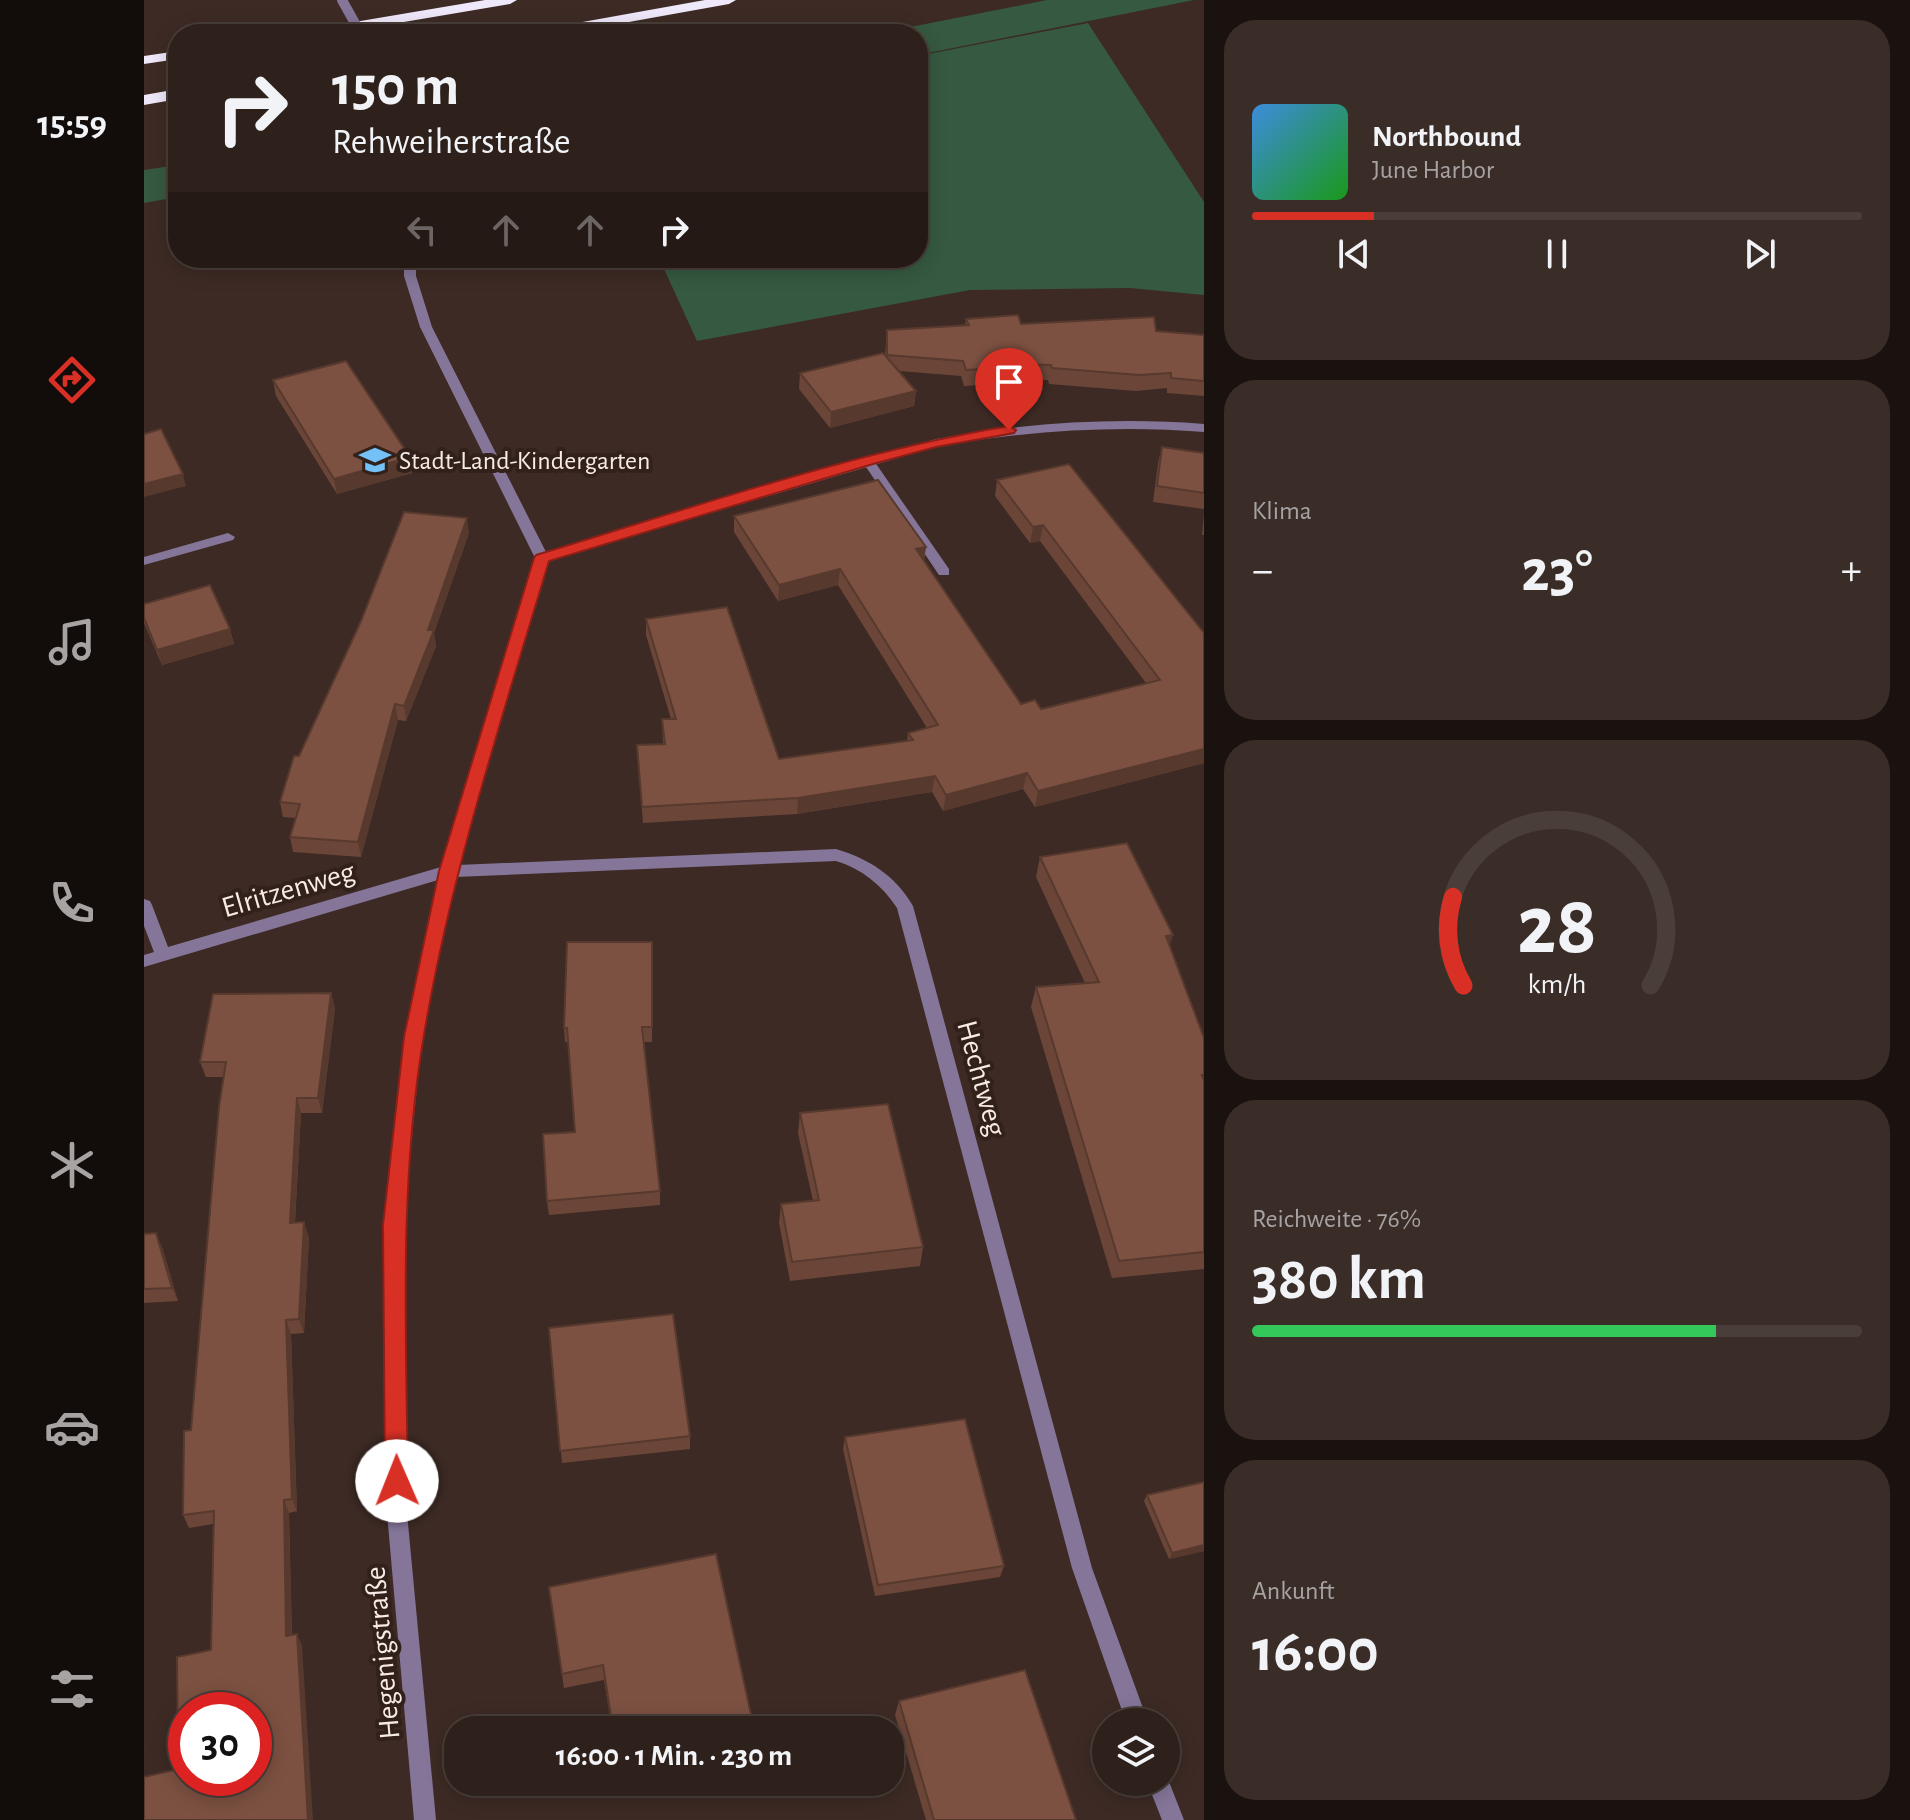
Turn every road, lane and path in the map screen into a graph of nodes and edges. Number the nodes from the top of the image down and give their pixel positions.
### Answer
1 (342, 0) edge
2 (510, 0) edge
3 (729, 0) edge
4 (355, 24) edge
5 (367, 24) edge
6 (594, 24) edge
7 (168, 56) edge
8 (144, 60) edge
9 (168, 96) edge
10 (144, 100) edge
11 (410, 268) edge
12 (1204, 428) edge
13 (868, 461) junction
14 (228, 537) dead end
15 (542, 558) junction
16 (144, 561) edge
17 (944, 572) dead end
18 (448, 871) junction
19 (144, 905) edge
20 (163, 955) junction
21 (144, 961) edge
22 (1132, 1708) edge
23 (1164, 1796) edge
24 (425, 1820) edge
25 (1173, 1820) edge

1 - 4 street, bridge
2 - 5 highway
3 - 6 highway
7 - 8 highway
9 - 10 highway
11 - 15 street
12 - 13 street
13 - 15 street
13 - 17 street
14 - 16 street
15 - 18 street, Hegenigstraße
18 - 20 street, Elritzenweg
18 - 22 street, Hechtweg
18 - 24 street, Hegenigstraße
19 - 20 street
20 - 21 street, Elritzenweg
23 - 25 street

